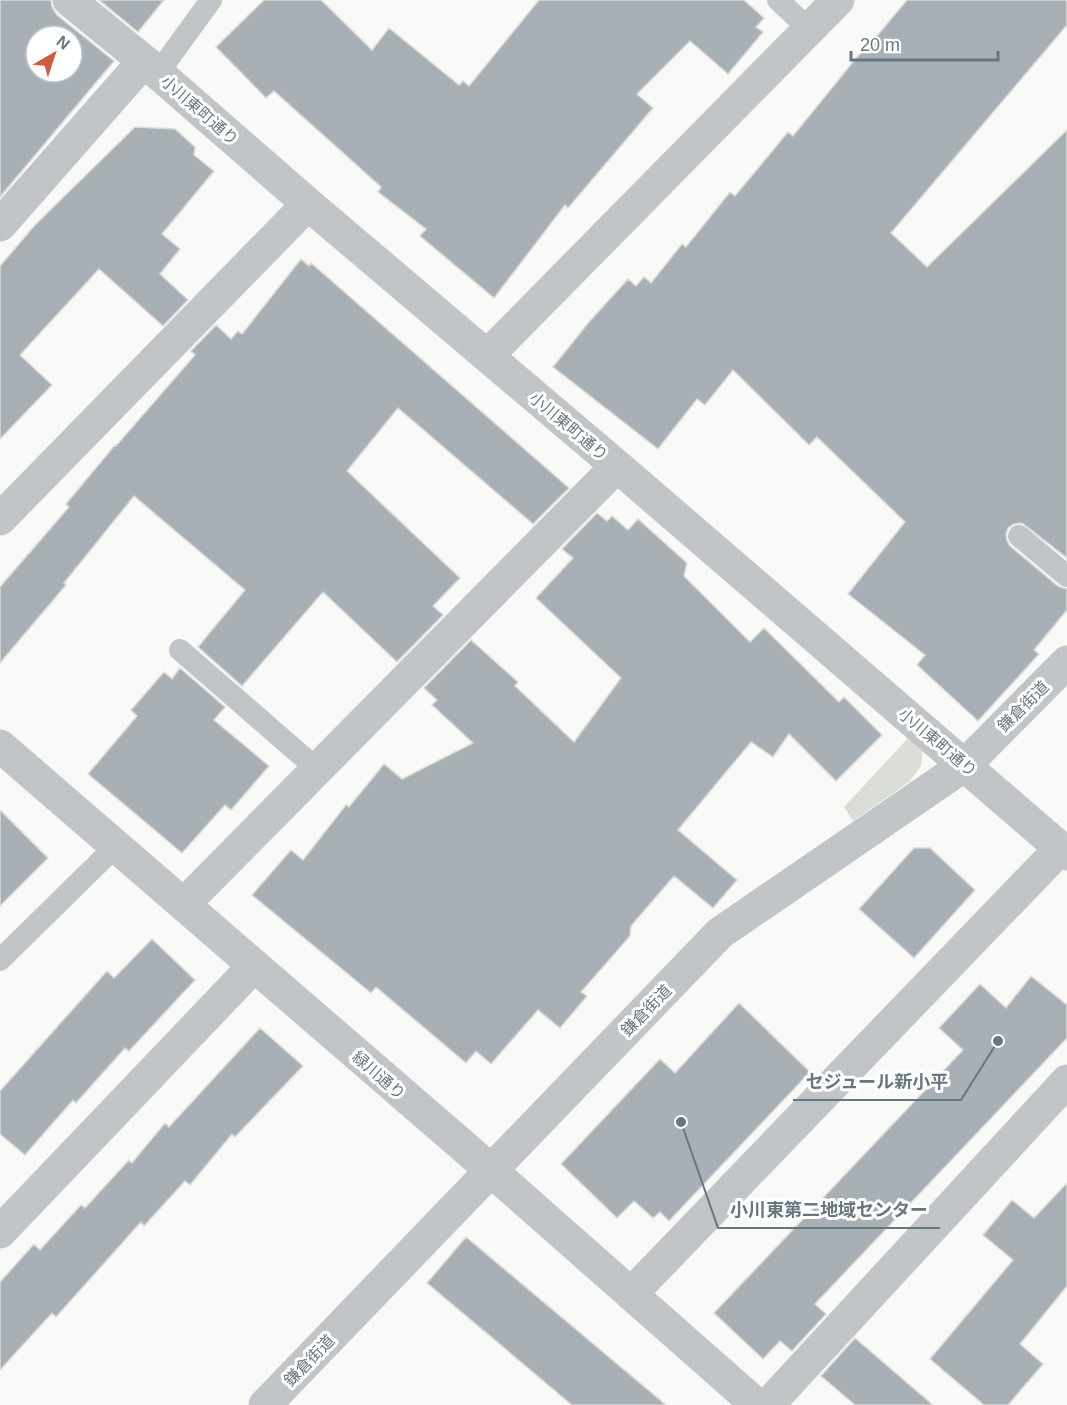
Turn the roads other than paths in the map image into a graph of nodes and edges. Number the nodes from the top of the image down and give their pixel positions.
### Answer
1 (69, 0) edge
2 (211, 0) edge
3 (778, 0) edge
4 (838, 0) edge
5 (809, 29) junction
6 (151, 67) junction
7 (308, 204) junction
8 (1, 221) edge
9 (487, 356) junction
10 (617, 466) junction
11 (0, 519) edge
12 (1019, 536) dead end
13 (1067, 576) edge
14 (180, 650) dead end
15 (1067, 662) edge
16 (0, 746) edge
17 (965, 765) junction
18 (317, 769) junction
19 (116, 846) junction
20 (1064, 851) edge
21 (184, 904) junction
22 (0, 960) edge
23 (253, 967) junction
24 (1067, 1081) edge
25 (491, 1171) junction
26 (0, 1232) edge
27 (631, 1294) junction
28 (265, 1405) edge
29 (757, 1405) edge
30 (768, 1405) edge

1 - 6 street, 小川東町通り
2 - 6 lane
3 - 5 lane
4 - 5 street
5 - 9 street
6 - 7 street, 小川東町通り
6 - 8 street
7 - 9 street, 小川東町通り
7 - 11 street
9 - 10 street, 小川東町通り
10 - 17 street, 小川東町通り
10 - 18 street
12 - 13 lane
14 - 18 lane
15 - 17 street, 鎌倉街道
16 - 19 street, 緑川通り
17 - 20 street, 小川東町通り
17 - 25 street, 鎌倉街道
18 - 21 street
19 - 21 street, 緑川通り
19 - 22 lane
20 - 27 street
21 - 23 street, 緑川通り
23 - 25 street, 緑川通り
23 - 26 street
24 - 30 street
25 - 27 street, 緑川通り
25 - 28 street, 鎌倉街道
27 - 29 street, 緑川通り

